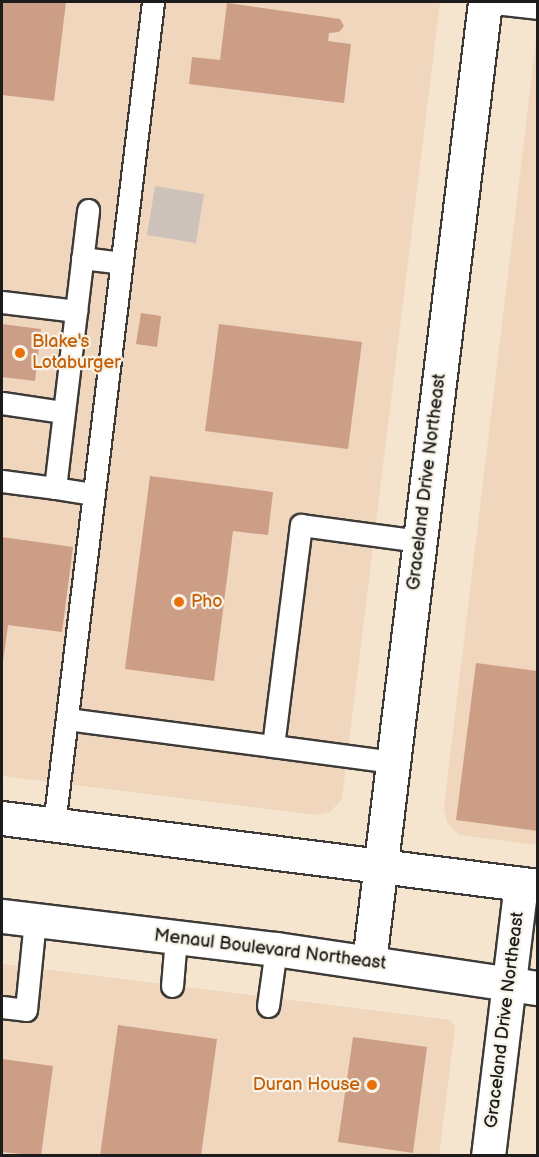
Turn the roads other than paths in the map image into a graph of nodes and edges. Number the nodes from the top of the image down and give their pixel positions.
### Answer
1 (153, 2) edge
2 (485, 2) edge
3 (537, 8) edge
4 (88, 210) dead end
5 (82, 258) junction
6 (122, 263) junction
7 (2, 302) edge
8 (76, 311) junction
9 (2, 404) edge
10 (63, 412) junction
11 (2, 481) edge
12 (55, 488) junction
13 (94, 494) junction
14 (420, 541) junction
15 (67, 719) junction
16 (273, 746) junction
17 (393, 762) junction
18 (2, 818) edge
19 (54, 825) junction
20 (381, 865) junction
21 (529, 885) edge
22 (2, 916) edge
23 (35, 920) junction
24 (176, 937) junction
25 (276, 949) junction
26 (369, 962) junction
27 (172, 986) dead end
28 (524, 987) edge
29 (268, 1006) dead end
30 (2, 1007) edge
31 (488, 1155) edge

1 - 6 lane
2 - 3 lane
2 - 14 street, Graceland Drive Northeast
4 - 5 lane
5 - 6 lane
5 - 8 lane
6 - 13 lane
7 - 8 lane
8 - 10 lane
9 - 10 lane
10 - 12 lane
11 - 12 lane
12 - 13 lane
13 - 15 lane
14 - 16 lane
14 - 17 street, Graceland Drive Northeast
15 - 16 lane
15 - 19 lane
16 - 17 lane
17 - 20 street, Graceland Drive Northeast
18 - 19 street
19 - 20 street
20 - 21 street
20 - 26 street, Graceland Drive Northeast
21 - 28 street, Graceland Drive Northeast
22 - 23 street, Menaul Boulevard Northeast
23 - 24 street, Menaul Boulevard Northeast
23 - 30 lane
24 - 25 street, Menaul Boulevard Northeast
24 - 27 lane
25 - 26 street, Menaul Boulevard Northeast
25 - 29 lane
26 - 28 street, Menaul Boulevard Northeast
28 - 31 street, Graceland Drive Northeast

